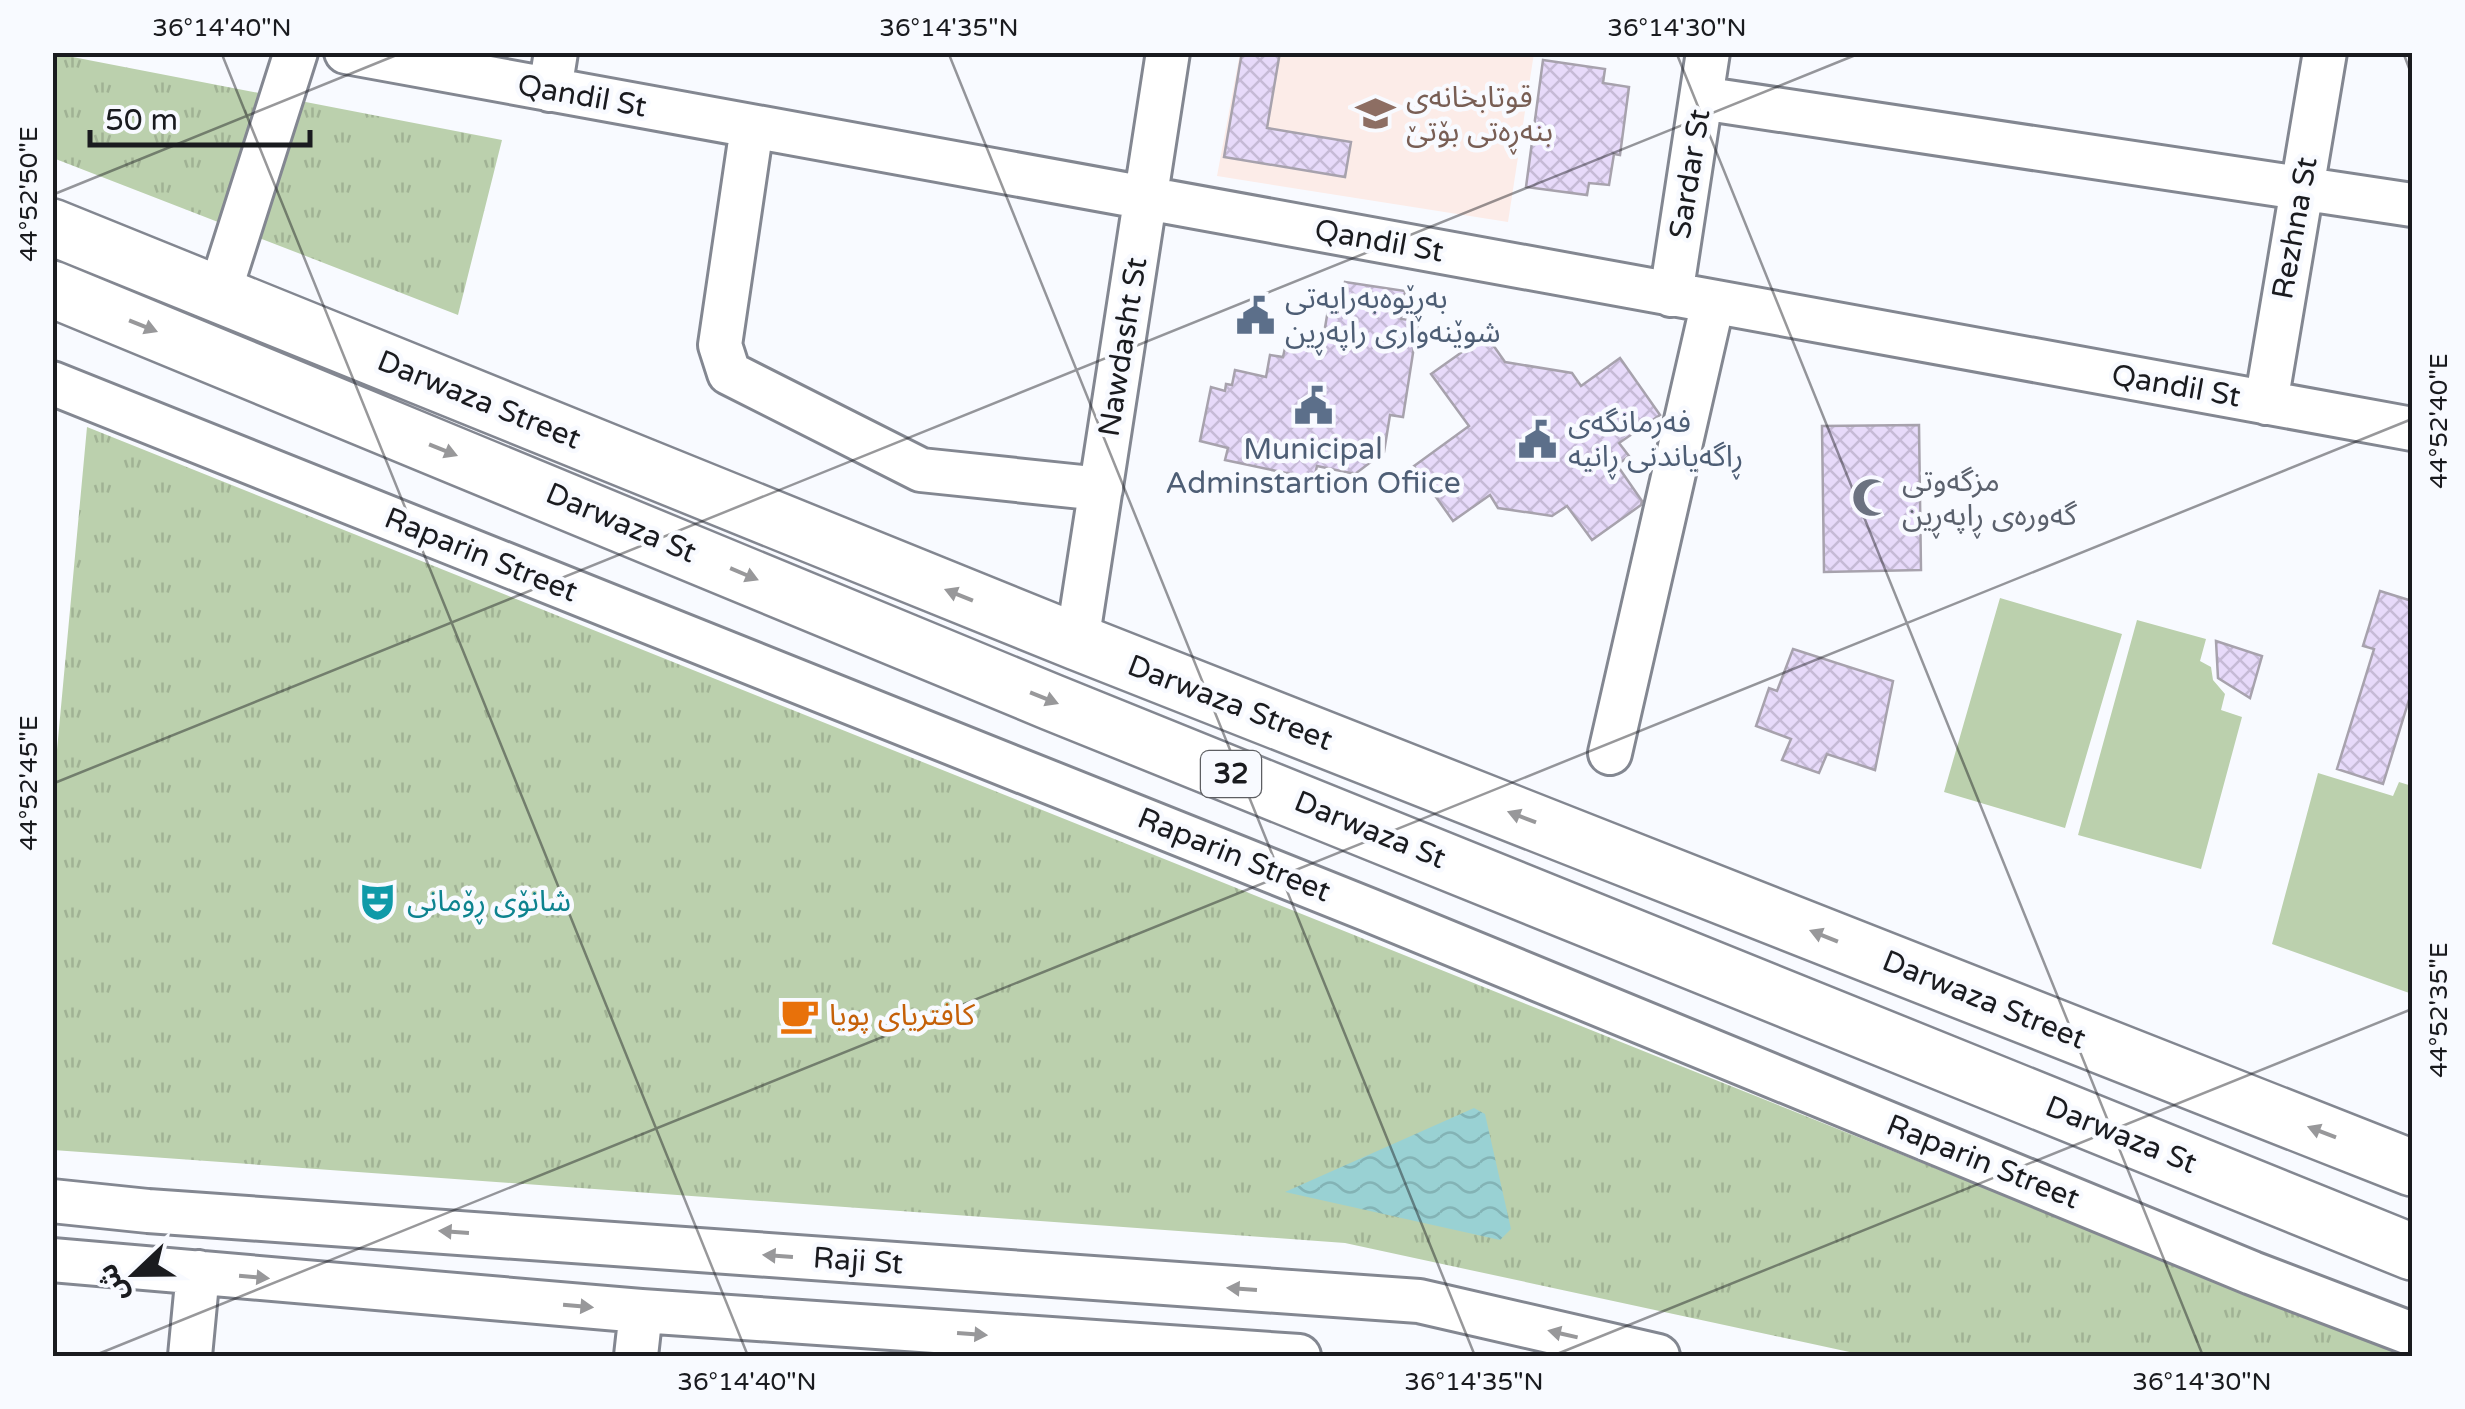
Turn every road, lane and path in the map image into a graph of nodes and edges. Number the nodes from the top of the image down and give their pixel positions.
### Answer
1 (296, 52) edge
2 (346, 52) edge
3 (1168, 52) edge
4 (1708, 52) edge
5 (2325, 52) edge
6 (553, 71) edge
7 (1701, 98) junction
8 (752, 127) junction
9 (2302, 186) junction
10 (1146, 199) junction
11 (2412, 205) edge
12 (52, 227) edge
13 (52, 289) edge
14 (218, 294) junction
15 (1671, 295) junction
16 (1713, 302) junction
17 (52, 383) edge
18 (2266, 403) junction
19 (2412, 430) edge
20 (1101, 489) junction
21 (1077, 642) junction
22 (1610, 753) dead end
23 (1739, 902) junction
24 (1712, 968) junction
25 (2412, 1168) edge
26 (52, 1201) edge
27 (2412, 1252) edge
28 (52, 1260) edge
29 (198, 1272) junction
30 (641, 1311) junction
31 (2412, 1334) edge
32 (890, 1342) edge
33 (1163, 1352) edge
34 (190, 1356) edge
35 (636, 1356) edge
36 (1300, 1356) edge
37 (1658, 1356) edge

1 - 14 street
2 - 6 street, Qandil St
3 - 10 street, Nawdasht St
4 - 7 street, Sardar St
5 - 9 street, Rezhna St
6 - 8 street, Qandil St
7 - 9 street
7 - 15 street, Sardar St
8 - 10 street, Qandil St
8 - 20 street
9 - 11 street
9 - 18 street, Rezhna St
10 - 15 street, Qandil St
10 - 20 street, Nawdasht St
12 - 14 highway, Darwaza Street / 32
13 -> 24 highway, Darwaza St / 32
21 -> 14 highway, Darwaza Street / 32
15 - 16 street, Qandil St
16 - 18 street, Qandil St
16 - 22 street
17 - 31 street, Raparin Street
18 - 19 street, Qandil St
20 - 21 street, Nawdasht St
23 -> 21 highway, Darwaza Street / 32
23 - 24 highway
25 -> 23 highway, Darwaza Street / 32
24 - 27 highway, Darwaza St / 32
37 -> 26 street, Raji St
28 - 29 street
29 -> 30 street
29 - 34 street
30 - 32 street
30 - 35 street
32 -> 33 street
33 - 36 street

